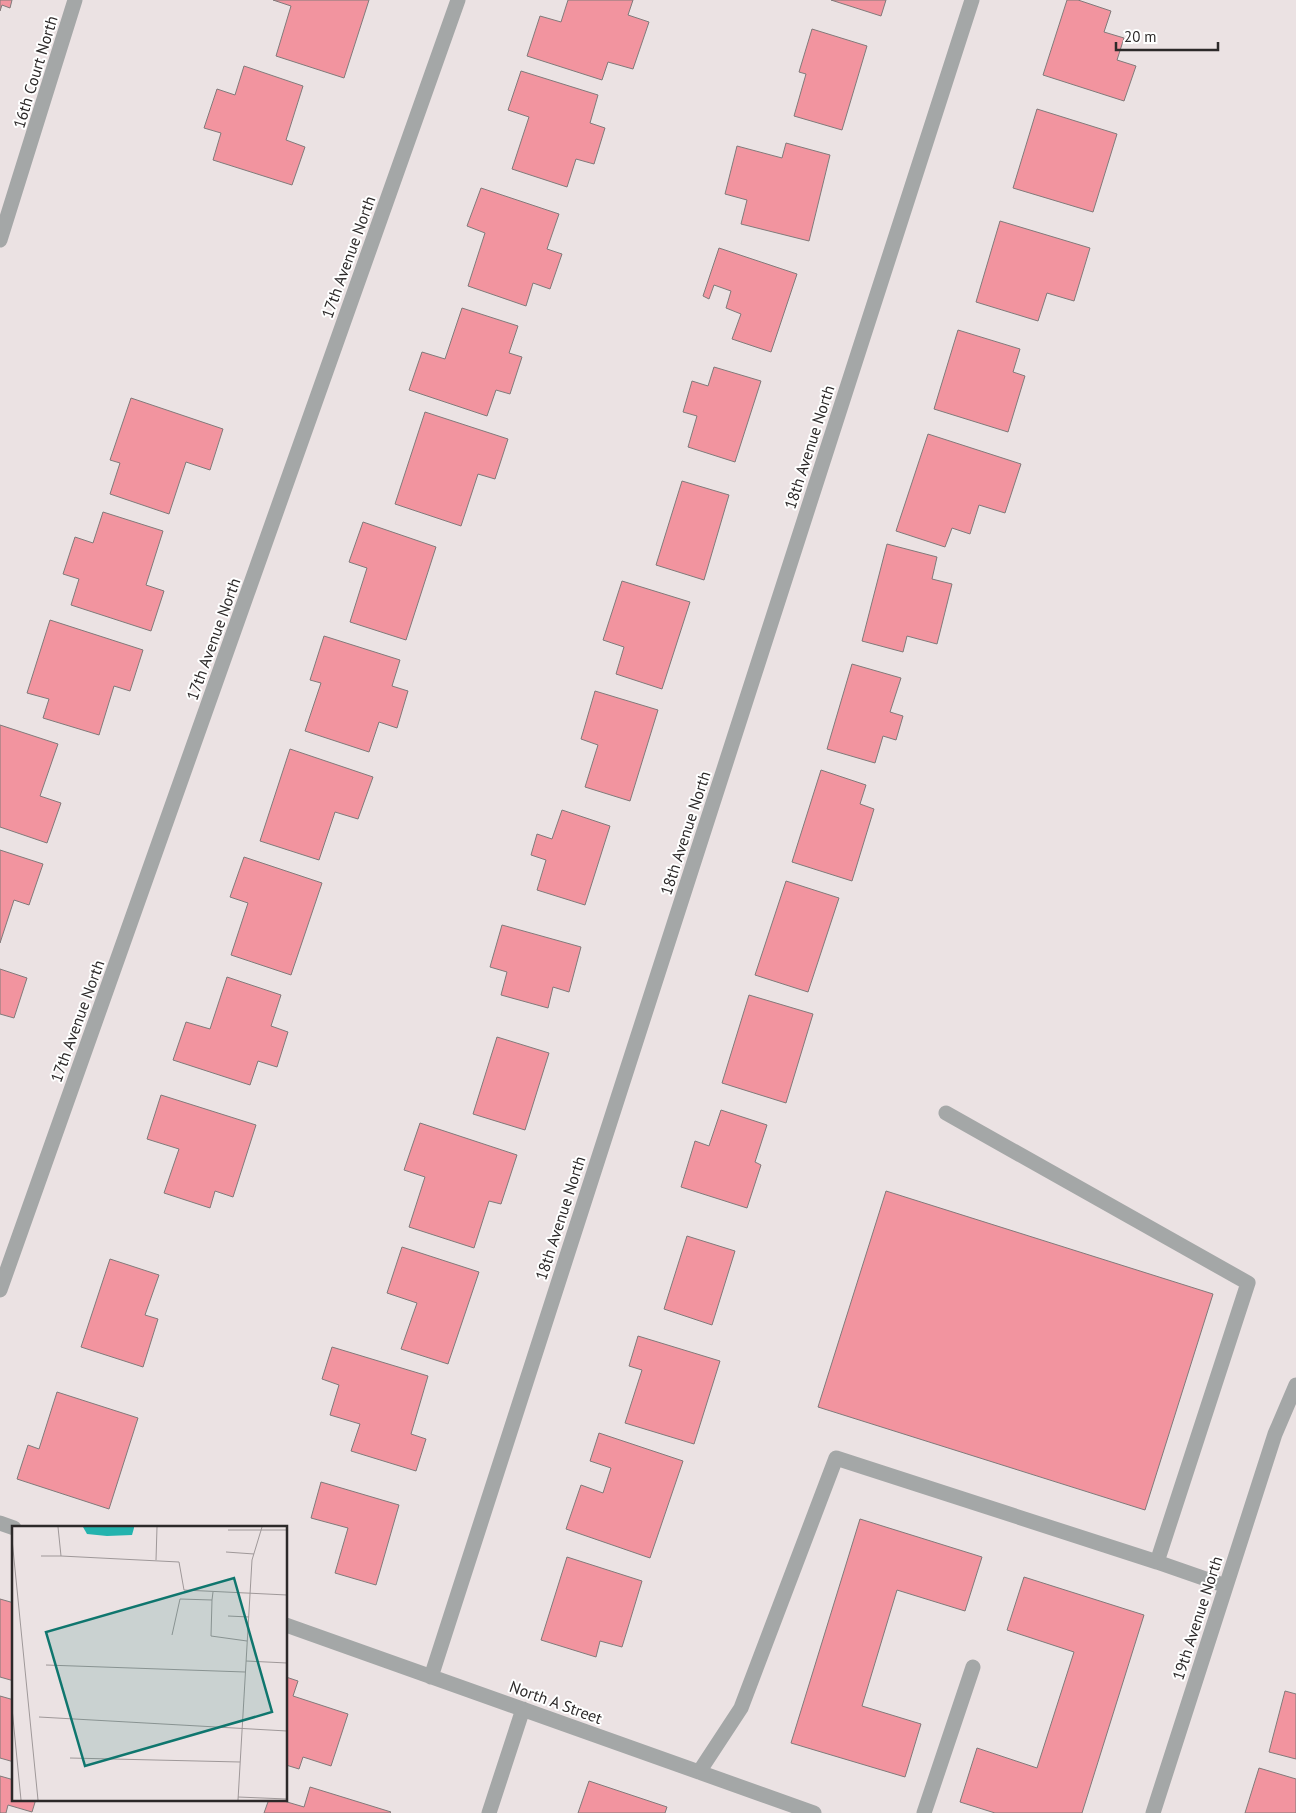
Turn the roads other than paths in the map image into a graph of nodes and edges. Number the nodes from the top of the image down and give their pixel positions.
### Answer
1 (76, 0) edge
2 (458, 0) edge
3 (972, 0) edge
4 (0, 240) edge
5 (946, 1112) dead end
6 (0, 1290) edge
7 (1296, 1385) edge
8 (0, 1523) edge
9 (12, 1527) edge
10 (1157, 1562) junction
11 (1226, 1586) junction
12 (288, 1626) edge
13 (973, 1667) dead end
14 (431, 1676) junction
15 (523, 1709) junction
16 (698, 1772) junction
17 (489, 1813) edge
18 (814, 1813) edge
19 (924, 1813) edge
20 (1153, 1813) edge

1 - 4 street, 16th Court North
2 - 6 street, 17th Avenue North
3 - 14 street, 18th Avenue North
5 - 10 street
7 - 11 street, 19th Avenue North
8 - 9 street
10 - 11 street
10 - 16 street
11 - 20 street, 19th Avenue North
12 - 14 street, North A Street
13 - 19 street
14 - 15 street, North A Street
15 - 16 street, North A Street
15 - 17 street
16 - 18 street, North A Street

